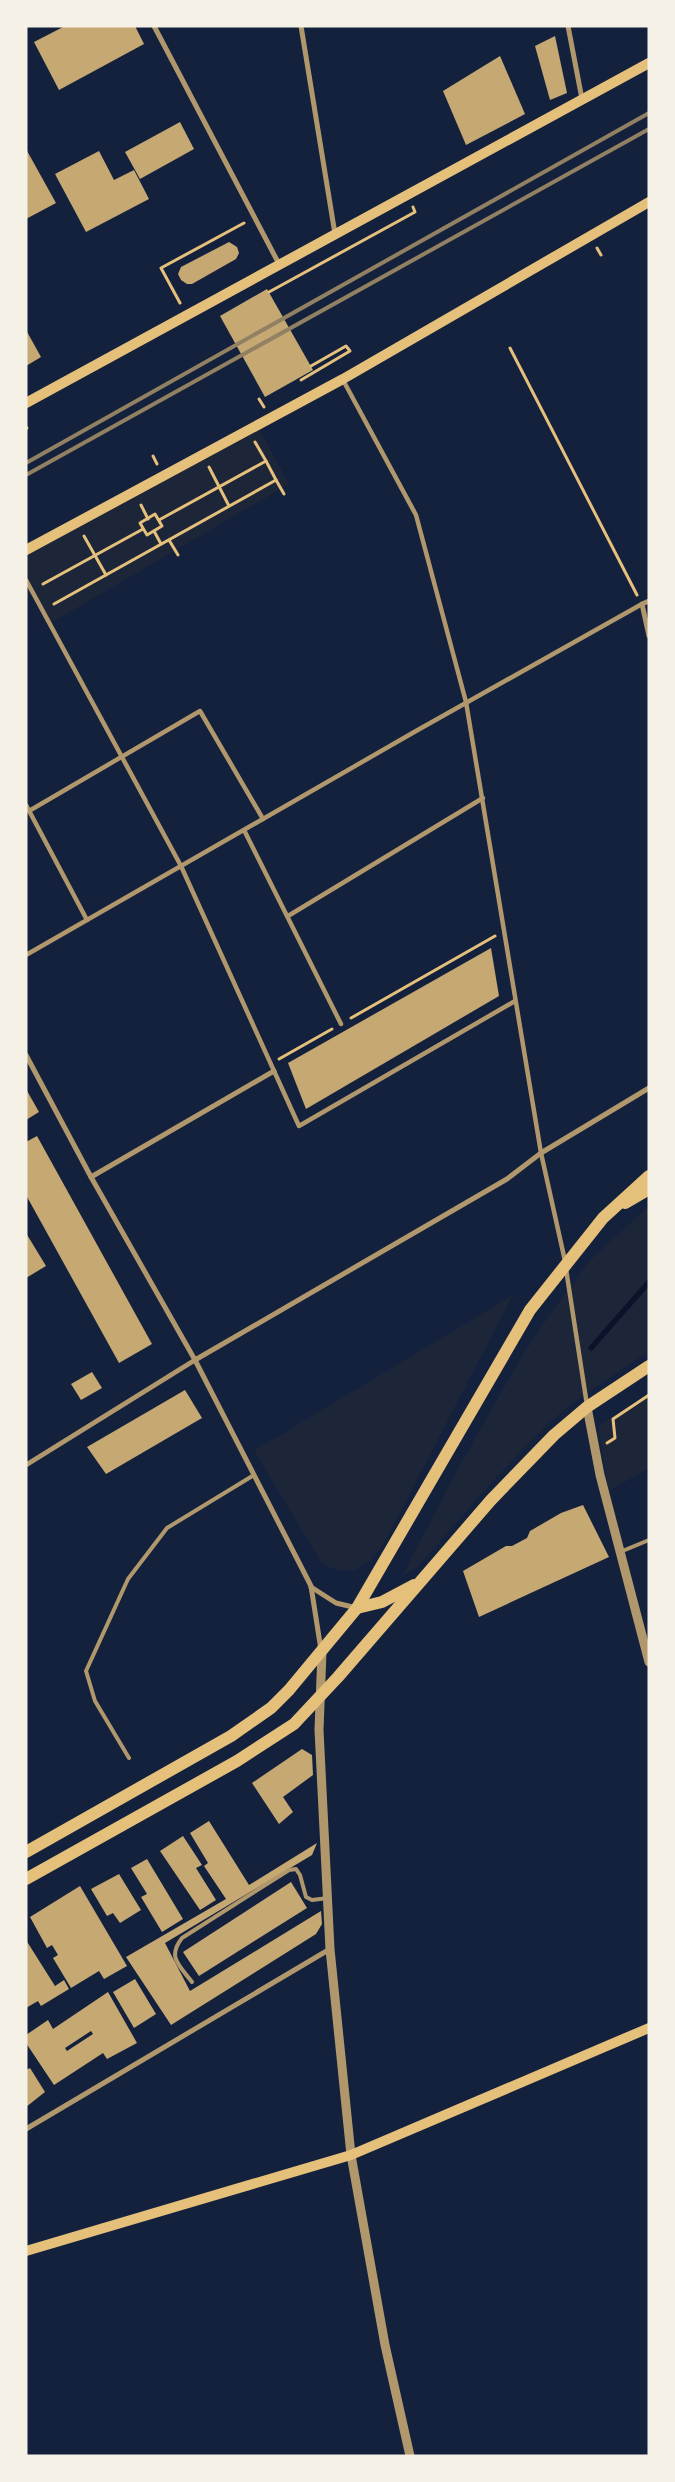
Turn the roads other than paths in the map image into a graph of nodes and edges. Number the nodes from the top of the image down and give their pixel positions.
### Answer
1 (154, 26) edge
2 (301, 26) edge
3 (568, 26) edge
4 (649, 63) edge
5 (582, 100) junction
6 (649, 202) edge
7 (335, 234) junction
8 (279, 264) junction
9 (342, 379) junction
10 (26, 403) edge
11 (26, 550) edge
12 (26, 580) edge
13 (649, 601) edge
14 (642, 604) junction
15 (649, 636) edge
16 (466, 702) junction
17 (122, 757) junction
18 (482, 798) junction
19 (26, 805) edge
20 (29, 811) junction
21 (263, 819) junction
22 (244, 830) junction
23 (181, 866) junction
24 (288, 916) junction
25 (87, 920) junction
26 (26, 955) edge
27 (515, 1001) junction
28 (341, 1024) road end
29 (26, 1055) edge
30 (274, 1071) junction
31 (649, 1088) edge
32 (541, 1152) junction
33 (649, 1176) edge
34 (91, 1177) junction
35 (649, 1189) edge
36 (603, 1218) junction
37 (566, 1264) junction
38 (195, 1360) junction
39 (649, 1366) edge
40 (587, 1407) junction
41 (26, 1465) edge
42 (254, 1475) junction
43 (649, 1540) edge
44 (620, 1552) junction
45 (427, 1576) junction
46 (310, 1586) junction
47 (357, 1608) junction
48 (322, 1652) junction
49 (649, 1662) edge
50 (318, 1699) junction
51 (129, 1758) dead end
52 (26, 1852) edge
53 (26, 1881) edge
54 (328, 1898) junction
55 (330, 1949) junction
56 (192, 1982) dead end
57 (649, 2028) edge
58 (26, 2129) edge
59 (351, 2155) junction
60 (26, 2251) edge
61 (410, 2456) edge

1 - 8 street
2 - 7 street
3 - 5 street
4 - 5 main road
5 - 7 main road
6 - 9 main road
7 - 8 main road
8 - 10 main road
9 - 11 main road
9 - 16 street
12 - 17 street
13 - 14 street
14 - 15 street
14 - 16 street
16 - 18 street
16 - 21 street
17 - 20 street
17 - 21 street
17 - 23 street
18 - 24 street
18 - 27 street
19 - 20 street
20 - 25 street
21 - 22 street
22 - 23 street
22 - 24 street
23 - 25 street
23 - 30 street
24 - 28 street
25 - 26 street
27 - 30 street
27 - 32 street
29 - 34 street
30 - 34 street
31 - 32 street
32 - 37 street
32 - 38 street
33 - 36 main road
34 - 38 street
35 - 36 main road
36 - 37 main road
37 - 40 street
37 - 47 main road
38 - 41 street
38 - 42 street
39 - 40 main road
40 - 44 street
40 - 45 main road
42 - 46 street
42 - 51 lane
43 - 44 lane
44 - 49 street
45 - 47 main road
45 - 50 main road
46 - 47 street
46 - 48 street
47 - 48 main road
48 - 50 street
48 - 52 main road
50 - 53 main road
50 - 54 street
54 - 55 street
54 - 56 lane
55 - 58 street
55 - 59 street
57 - 59 main road
59 - 60 main road
59 - 61 street

